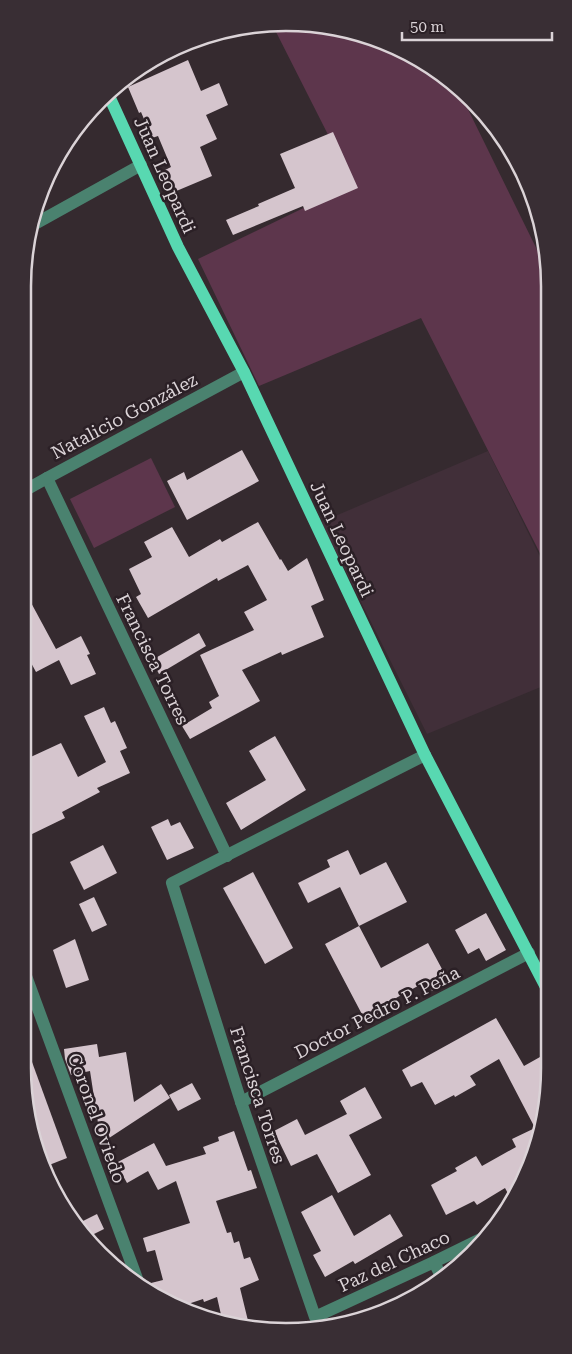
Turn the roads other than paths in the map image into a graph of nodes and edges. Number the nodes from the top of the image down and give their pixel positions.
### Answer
1 (111, 101) edge
2 (141, 165) junction
3 (40, 221) edge
4 (244, 372) junction
5 (47, 478) junction
6 (31, 487) edge
7 (425, 755) junction
8 (227, 856) junction
9 (529, 953) junction
10 (541, 977) edge
11 (31, 990) edge
12 (241, 1102) junction
13 (469, 1245) edge
14 (434, 1262) junction
15 (439, 1272) edge
16 (135, 1273) edge
17 (315, 1317) joint

1 - 2 main road, Juan Leopardi
2 - 3 street
2 - 4 main road, Juan Leopardi
4 - 5 street, Natalicio González
4 - 7 main road, Juan Leopardi
5 - 6 street, Natalicio González
5 - 8 street, Francisca Torres
7 - 8 street
7 - 9 main road, Juan Leopardi
8 - 12 street, Francisca Torres
9 - 10 main road, Juan Leopardi
9 - 12 street, Doctor Pedro P. Peña
11 - 16 street, Coronel Oviedo
12 - 17 street, Francisca Torres
13 - 14 street, Paz del Chaco
14 - 15 street
14 - 17 street, Paz del Chaco

